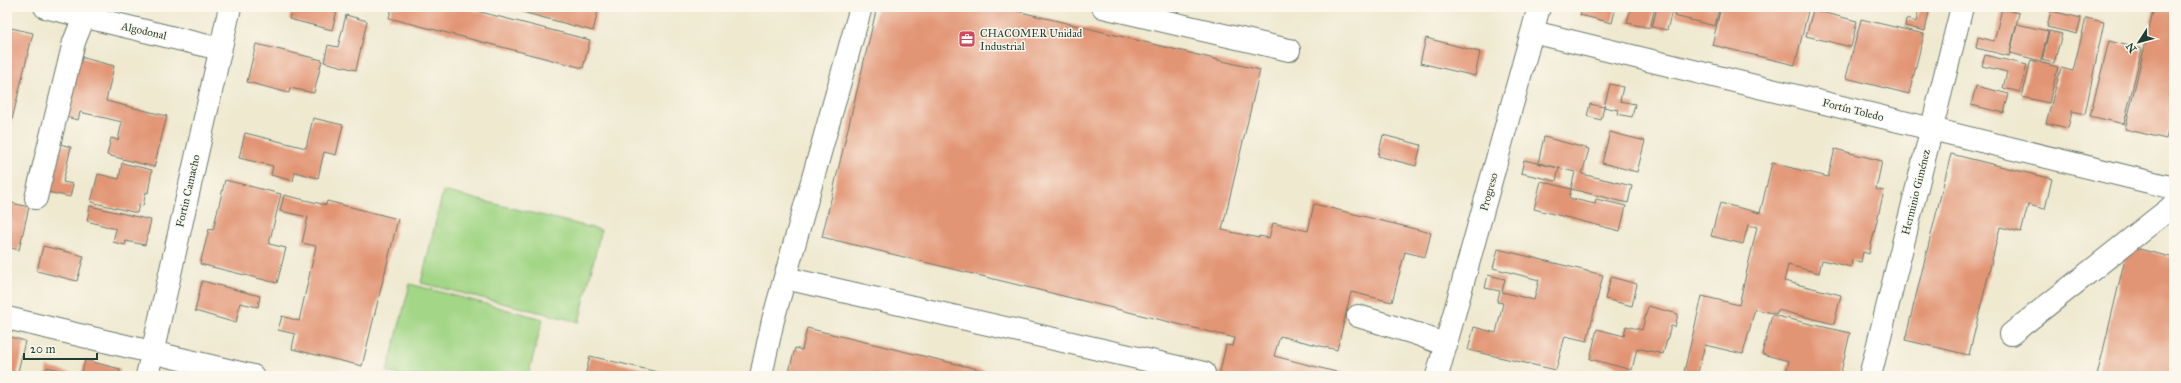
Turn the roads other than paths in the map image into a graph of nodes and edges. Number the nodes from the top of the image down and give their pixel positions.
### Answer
1 (45, 7) edge
2 (230, 7) edge
3 (861, 7) edge
4 (1102, 7) edge
5 (1539, 7) edge
6 (1962, 7) edge
7 (1148, 12) edge
8 (84, 17) junction
9 (1533, 32) junction
10 (220, 49) junction
11 (1289, 50) dead end
12 (1932, 129) junction
13 (2174, 188) edge
14 (36, 198) dead end
15 (2174, 205) edge
16 (785, 278) junction
17 (1358, 316) dead end
18 (7, 318) edge
19 (2011, 334) dead end
20 (1446, 345) junction
21 (153, 351) junction
22 (1204, 373) dead end
23 (147, 376) edge
24 (253, 376) edge
25 (761, 376) edge
26 (1437, 376) edge
27 (1870, 376) edge

1 - 8 street, Algodonal
2 - 10 street, Fortin Camacho
3 - 16 street
4 - 7 street
5 - 9 street, Progreso
6 - 12 street, Herminio Giménez
7 - 11 street
8 - 10 street, Algodonal
8 - 14 street
9 - 12 street, Fortín Toledo
9 - 20 street, Progreso
10 - 21 street, Fortin Camacho
12 - 13 street, Fortín Toledo
12 - 27 street, Herminio Giménez
15 - 19 street
16 - 22 street
16 - 25 street
17 - 20 street
18 - 21 street
20 - 26 street, Progreso
21 - 23 street, Fortin Camacho
21 - 24 street

